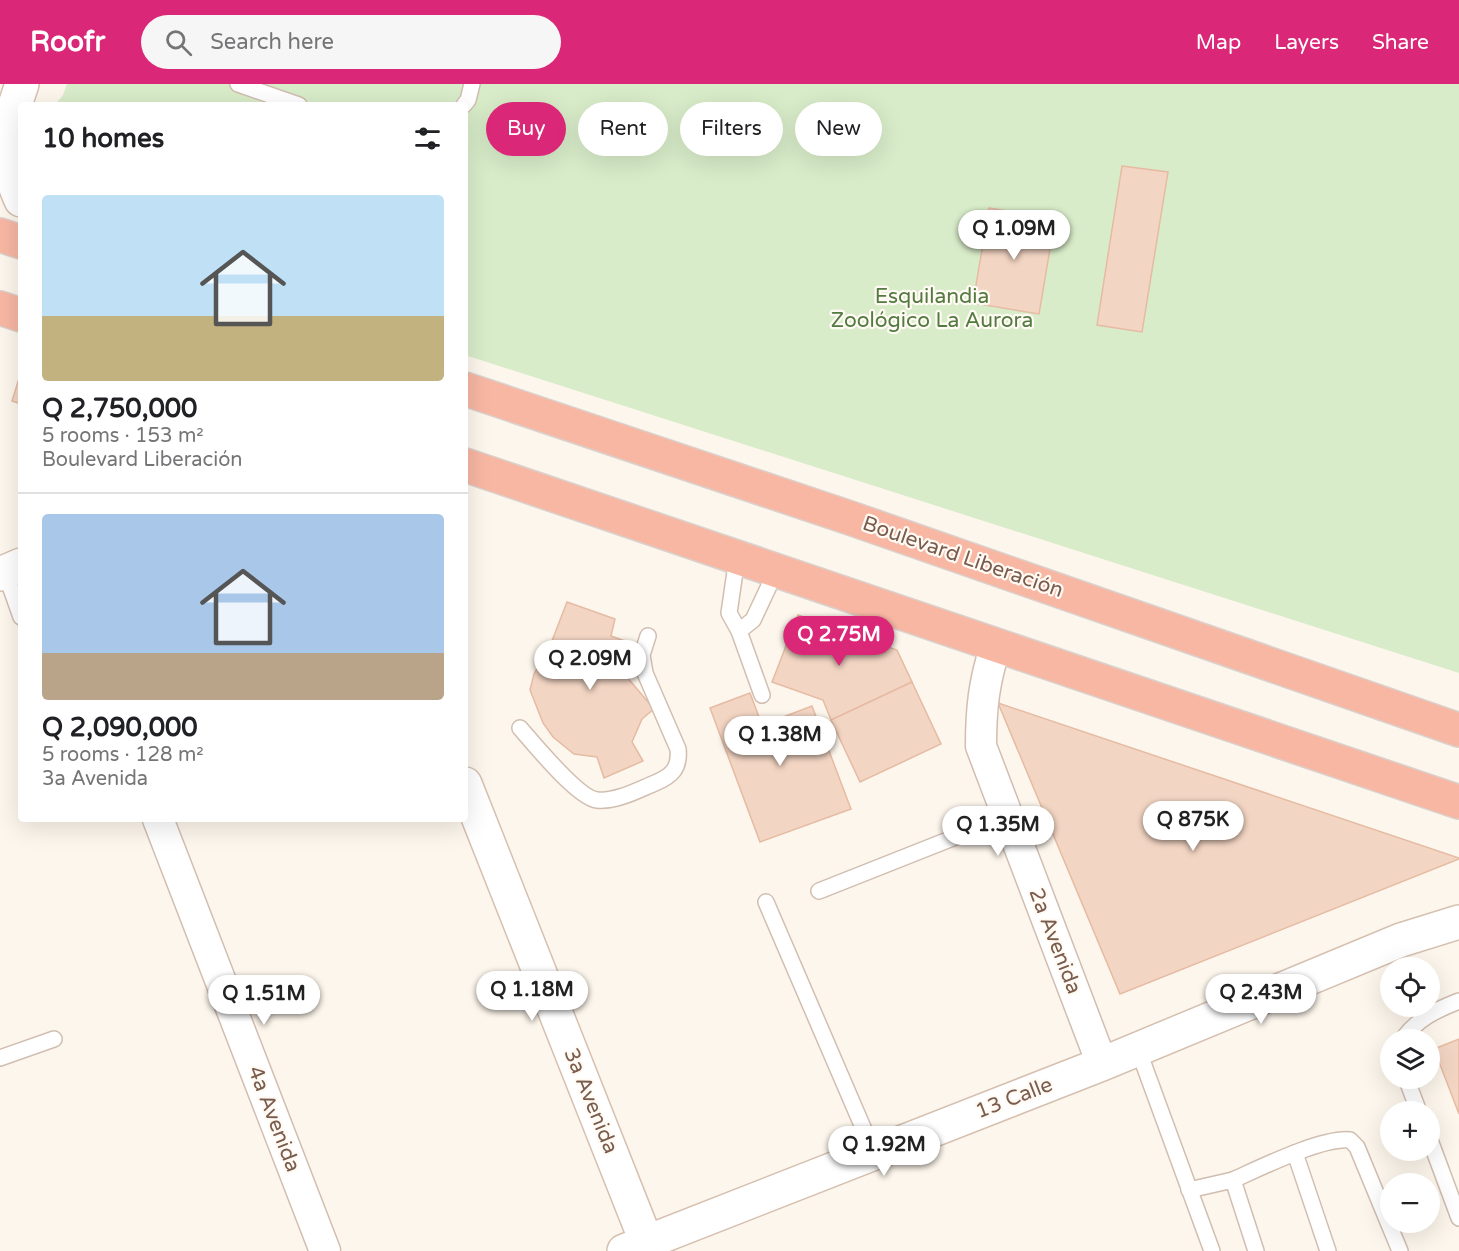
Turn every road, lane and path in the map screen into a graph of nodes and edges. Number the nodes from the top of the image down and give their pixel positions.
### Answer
1 (22, 84) edge
2 (238, 84) edge
3 (472, 84) edge
4 (290, 102) edge
5 (467, 102) edge
6 (18, 193) edge
7 (0, 235) edge
8 (18, 241) edge
9 (0, 308) edge
10 (18, 314) edge
11 (468, 390) edge
12 (468, 466) edge
13 (737, 558) junction
14 (9, 570) edge
15 (776, 571) junction
16 (18, 605) edge
17 (739, 631) junction
18 (648, 636) dead end
19 (996, 645) junction
20 (762, 695) dead end
21 (520, 728) dead end
22 (1459, 730) edge
23 (468, 792) edge
24 (1459, 802) edge
25 (1010, 820) junction
26 (159, 822) edge
27 (819, 891) dead end
28 (1459, 901) edge
29 (766, 902) dead end
30 (1459, 922) edge
31 (1401, 940) junction
32 (1459, 1000) edge
33 (1409, 1029) edge
34 (54, 1039) dead end
35 (1138, 1049) junction
36 (0, 1058) edge
37 (1102, 1064) junction
38 (874, 1153) junction
39 (1295, 1154) junction
40 (1438, 1161) edge
41 (1233, 1180) junction
42 (1190, 1190) junction
43 (1459, 1218) edge
44 (640, 1248) edge
45 (325, 1251) edge
46 (1212, 1251) edge
47 (1256, 1251) edge
48 (1328, 1251) edge
49 (1400, 1251) edge

1 - 6 street
2 - 4 lane
3 - 5 lane
7 - 8 highway
9 - 10 highway
11 - 22 highway, Boulevard Liberación
12 - 13 highway
13 - 15 highway
13 - 17 lane
14 - 16 lane
15 - 17 lane
15 - 19 highway
17 - 20 lane
18 - 21 lane
19 - 24 highway
19 - 25 street, 2a Avenida
23 - 44 street, 3a Avenida
25 - 27 lane
25 - 37 street, 2a Avenida
26 - 45 street, 4a Avenida
28 - 31 street, 13 Calle
29 - 38 lane
30 - 31 street, 13 Calle
31 - 35 street, 13 Calle
32 - 33 lane
34 - 36 lane
35 - 37 street, 13 Calle
35 - 42 lane
37 - 38 street, 13 Calle
38 - 44 street, 13 Calle
39 - 41 lane
39 - 48 lane
39 - 49 lane
40 - 43 lane
41 - 42 lane
41 - 47 lane
42 - 46 lane

